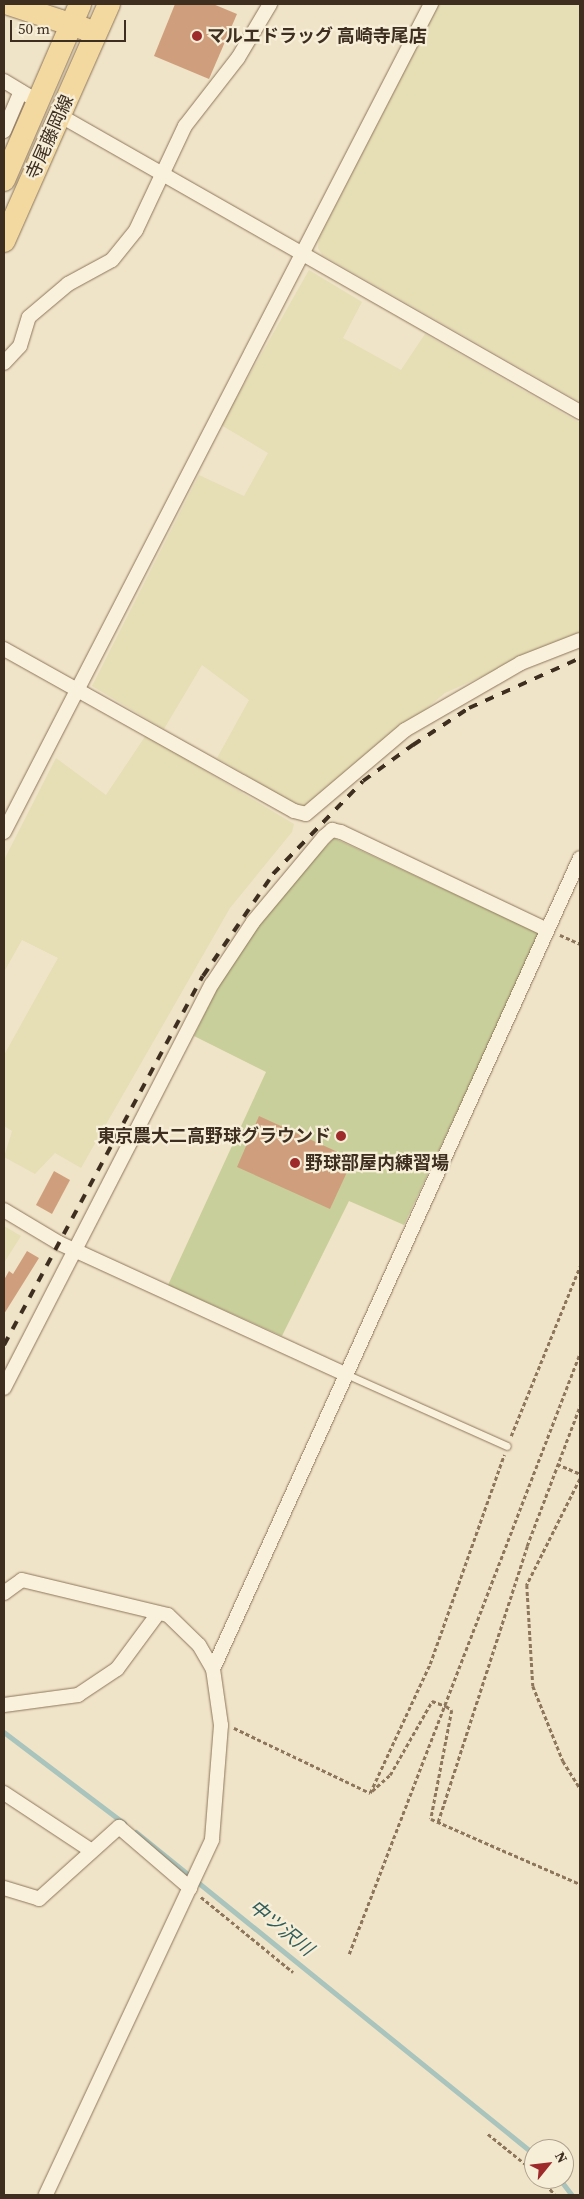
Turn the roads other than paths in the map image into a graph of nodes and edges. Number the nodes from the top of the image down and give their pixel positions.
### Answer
1 (9, 4) edge
2 (270, 4) edge
3 (431, 4) edge
4 (101, 6) edge
5 (75, 14) edge
6 (96, 33) junction
7 (4, 81) edge
8 (30, 96) junction
9 (59, 115) junction
10 (4, 131) edge
11 (165, 174) junction
12 (4, 180) edge
13 (4, 241) edge
14 (299, 253) junction
15 (4, 363) edge
16 (580, 412) edge
17 (580, 640) edge
18 (4, 649) edge
19 (77, 690) junction
20 (4, 832) edge
21 (580, 858) edge
22 (548, 930) junction
23 (4, 1210) edge
24 (76, 1248) junction
25 (345, 1374) junction
26 (4, 1388) edge
27 (507, 1446) road end
28 (4, 1593) edge
29 (157, 1615) junction
30 (213, 1669) junction
31 (4, 1706) edge
32 (4, 1793) edge
33 (92, 1851) junction
34 (4, 1888) edge
35 (190, 1888) junction
36 (46, 2195) edge

1 - 5 main road
2 - 11 street
3 - 14 street
4 - 6 main road, 寺尾藤岡線
5 - 6 main road
5 - 8 main road, 寺尾藤岡線
6 - 9 main road, 寺尾藤岡線
7 - 8 street
8 - 10 street
8 - 12 main road, 寺尾藤岡線
9 - 11 street
9 - 13 main road, 寺尾藤岡線
11 - 14 street
11 - 15 street
14 - 16 street
14 - 19 street
17 - 19 street
18 - 19 street
19 - 20 street
21 - 22 street
22 - 24 street
22 - 25 street
23 - 24 street
24 - 25 street
24 - 26 street
25 - 27 lane
25 - 30 street
28 - 29 street
29 - 30 street
29 - 31 street
30 - 35 street
32 - 33 street
33 - 34 street
33 - 35 street
35 - 36 street

